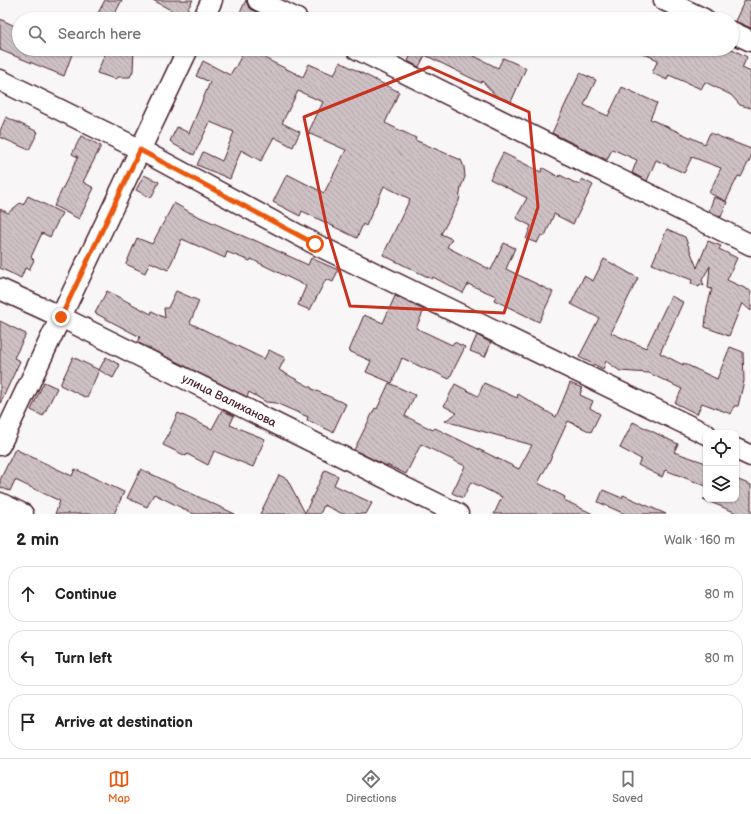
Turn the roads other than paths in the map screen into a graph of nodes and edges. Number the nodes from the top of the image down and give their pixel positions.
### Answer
1 (212, 0) edge
2 (258, 0) edge
3 (664, 0) edge
4 (206, 12) edge
5 (283, 12) edge
6 (689, 12) edge
7 (739, 36) edge
8 (751, 42) edge
9 (185, 56) edge
10 (371, 56) edge
11 (0, 80) edge
12 (140, 150) junction
13 (751, 245) edge
14 (0, 289) edge
15 (61, 317) junction
16 (703, 433) edge
17 (0, 445) edge
18 (739, 450) edge
19 (751, 456) edge
20 (0, 503) edge
21 (23, 514) edge
22 (458, 514) edge

1 - 4 street
2 - 5 street
3 - 6 street
7 - 8 street
9 - 12 street
10 - 13 street
11 - 12 street
12 - 15 street
12 - 16 street
14 - 15 street, улица Валиханова
15 - 17 street
15 - 22 street, улица Валиханова
18 - 19 street
20 - 21 street

